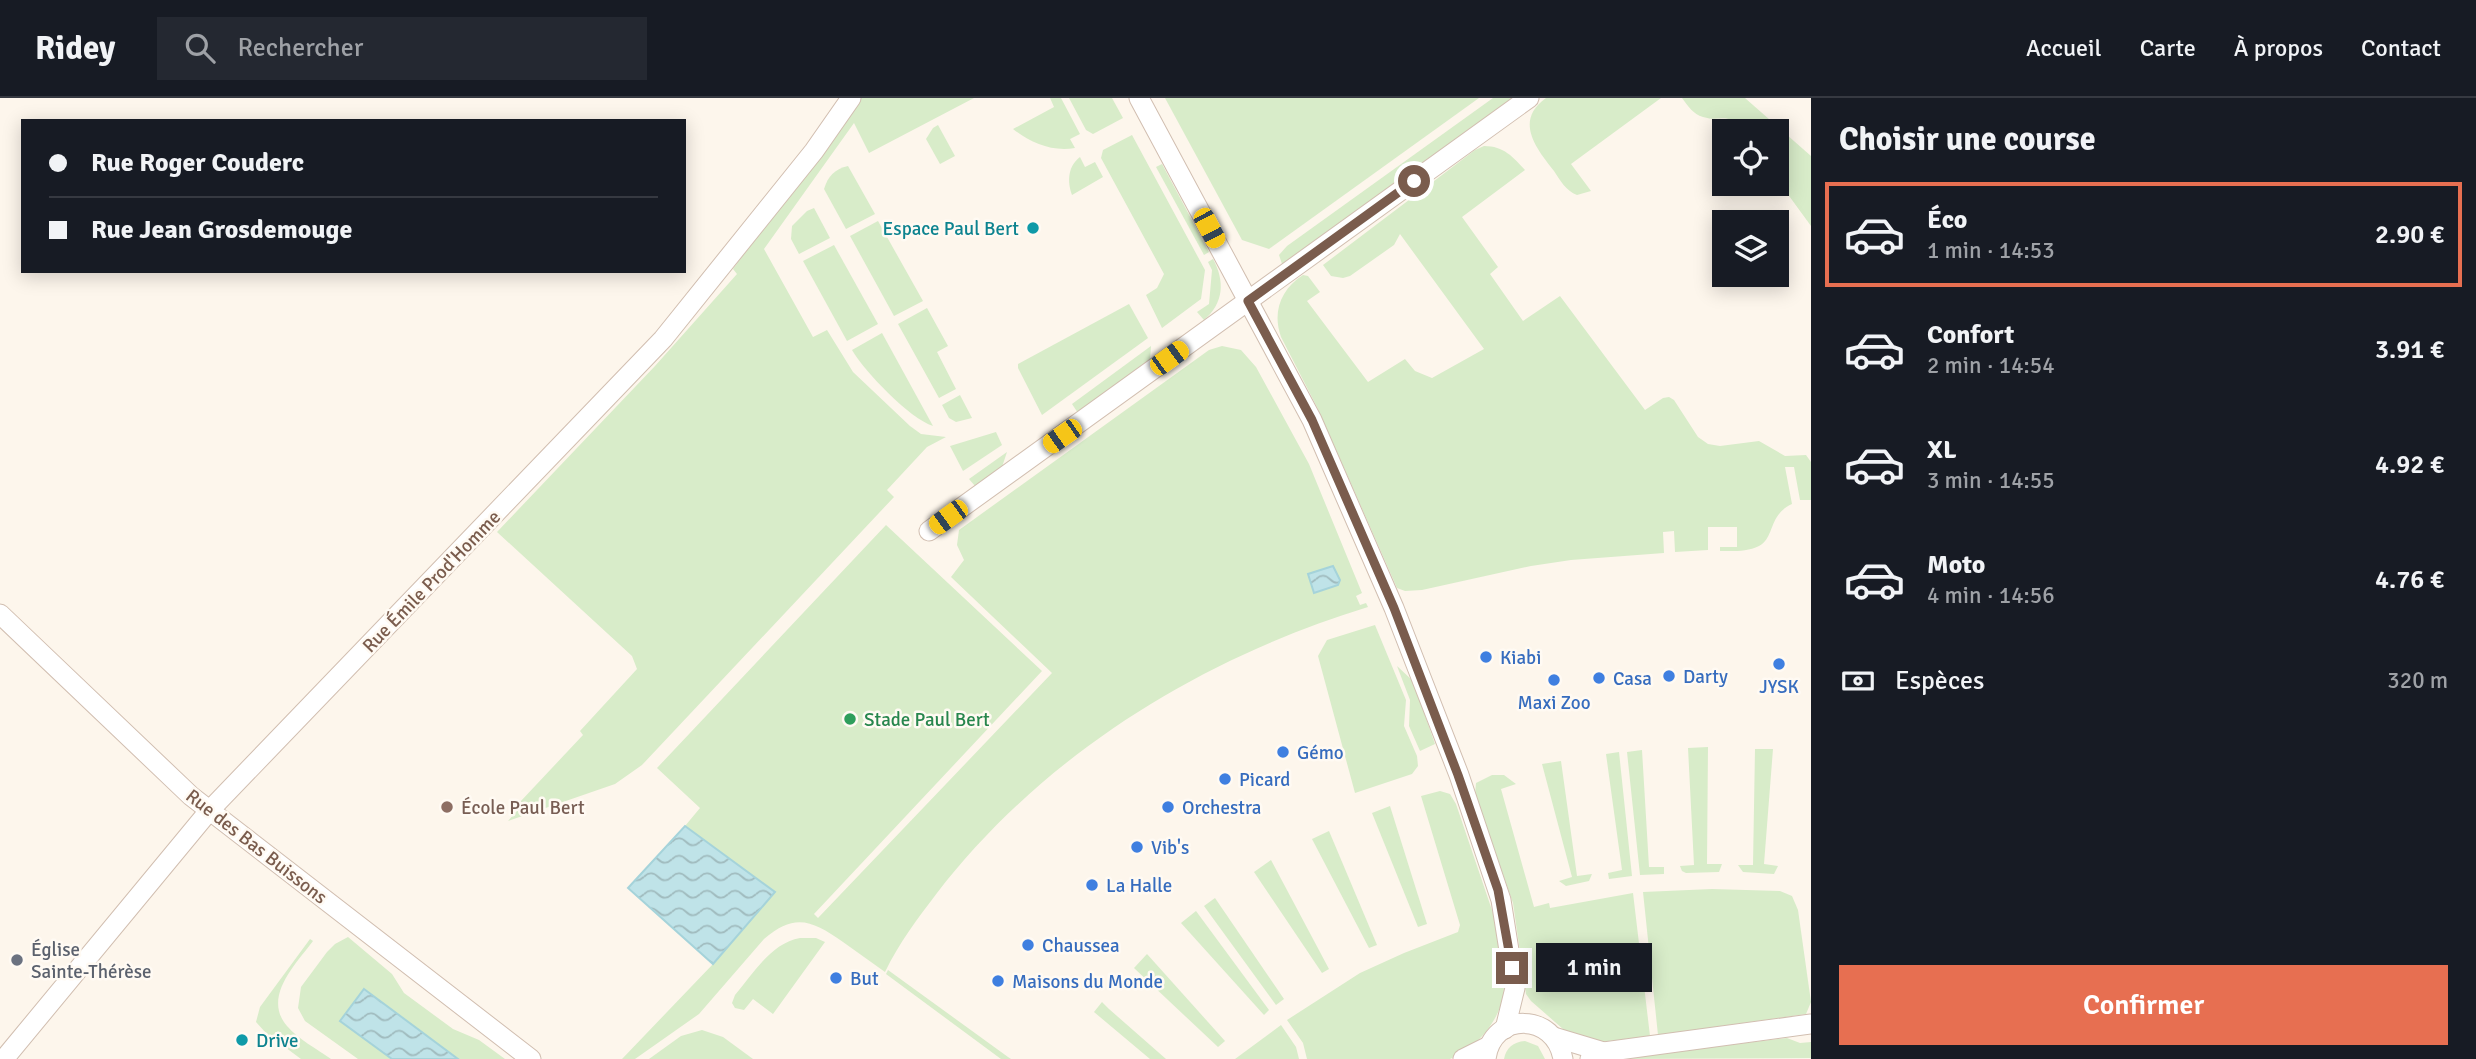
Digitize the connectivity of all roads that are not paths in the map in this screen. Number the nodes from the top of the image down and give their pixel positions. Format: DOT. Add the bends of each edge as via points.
graph roads {
  1 [pos="851,98"];
  2 [pos="1139,98"];
  3 [pos="1529,98"];
  4 [pos="1248,301"];
  5 [pos="929,531"];
  6 [pos="0,614"];
  7 [pos="209,811"];
  8 [pos="1515,988"];
  9 [pos="1811,1024"];
  10 [pos="1505,1028"];
  11 [pos="1547,1032"];
  12 [pos="1488,1052"];
  13 [pos="1597,1055"];
  14 [pos="4,1059"];
  15 [pos="531,1059"];
  16 [pos="1463,1059"];
  17 [pos="1563,1059"];
  1 -- 7 [label="street, Rue Émile Prod'Homme" via="663,339"];
  2 -- 4 [label="street"];
  3 -- 4 [label="street"];
  4 -- 5 [label="street"];
  4 -- 8 [label="street" via="1312,420 1394,608 1498,890"];
  6 -- 7 [label="street, Rue des Bas Buissons"];
  7 -- 14 [label="street, Rue Émile Prod'Homme"];
  7 -- 15 [label="street, Rue des Bas Buissons"];
  8 -- 10 [label="street"];
  8 -- 11 [label="street"];
  9 -- 13 [label="street"];
  10 -- 11 [label="street" via="1525,1023"];
  10 -- 12 [label="street"];
  11 -- 13 [label="street"];
  11 -- 17 [label="street"];
  12 -- 16 [label="street"];
}
